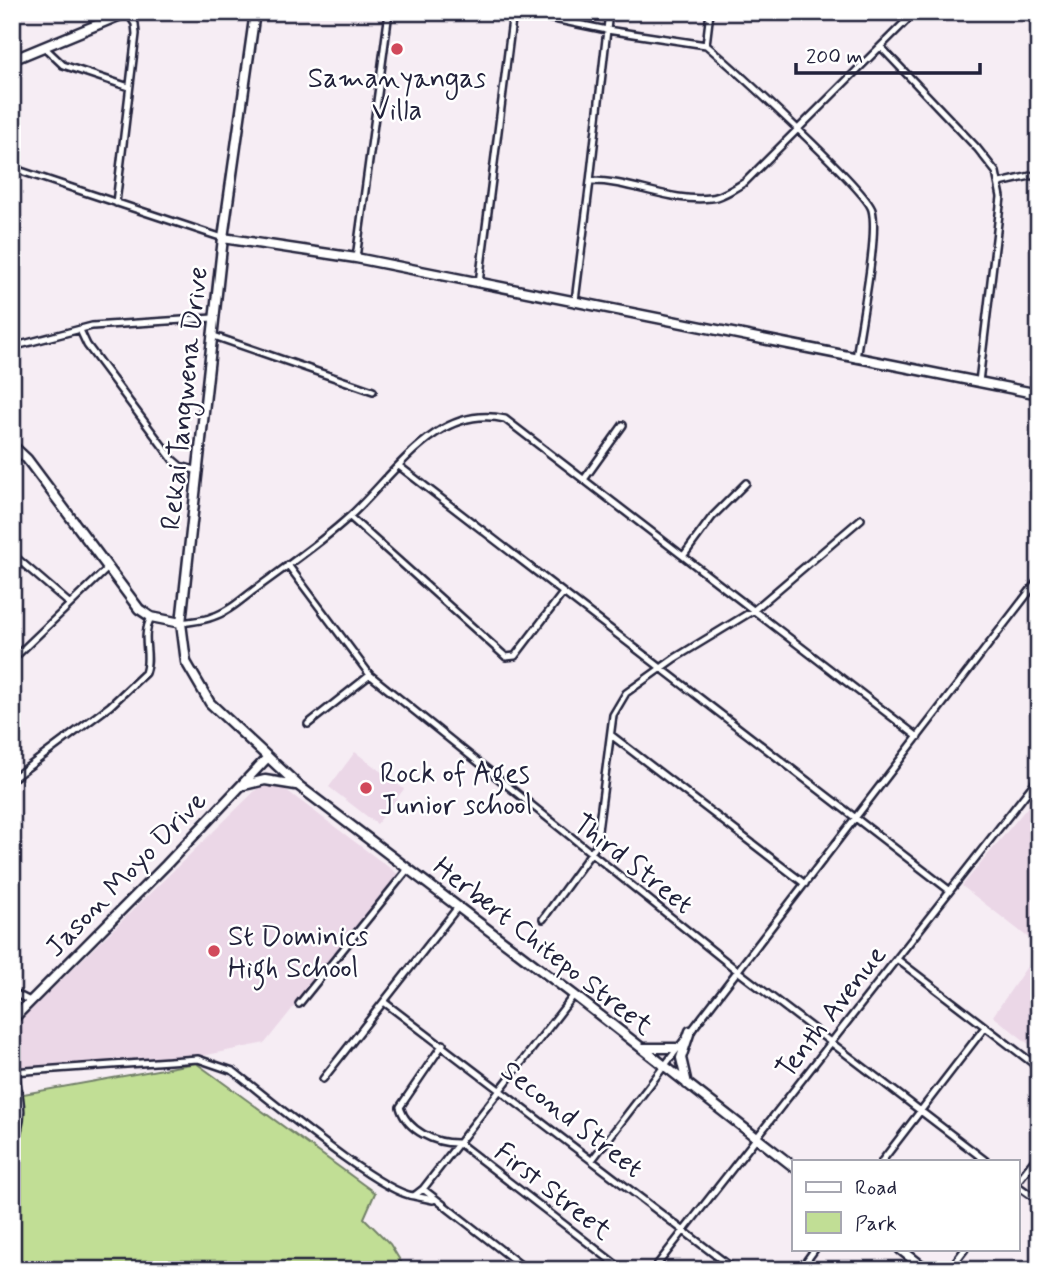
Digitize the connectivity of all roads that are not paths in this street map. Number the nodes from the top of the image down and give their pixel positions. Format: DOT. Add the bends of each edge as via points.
graph roads {
  1 [pos="128,12"];
  2 [pos="255,12"];
  3 [pos="389,12"];
  4 [pos="513,12"];
  5 [pos="520,12"];
  6 [pos="609,12"];
  7 [pos="710,12"];
  8 [pos="915,12"];
  9 [pos="1027,12"];
  10 [pos="1039,23"];
  11 [pos="607,30"];
  12 [pos="706,45"];
  13 [pos="44,47"];
  14 [pos="881,47"];
  15 [pos="12,60"];
  16 [pos="129,87"];
  17 [pos="796,129"];
  18 [pos="12,168"];
  19 [pos="1039,174"];
  20 [pos="590,181"];
  21 [pos="1000,183"];
  22 [pos="116,203"];
  23 [pos="223,238"];
  24 [pos="356,258"];
  25 [pos="479,283"];
  26 [pos="575,301"];
  27 [pos="213,318"];
  28 [pos="80,330"];
  29 [pos="211,335"];
  30 [pos="12,347"];
  31 [pos="856,359"];
  32 [pos="979,382"];
  33 [pos="373,391"];
  34 [pos="1039,394"];
  35 [pos="624,425"];
  36 [pos="12,445"];
  37 [pos="399,466"];
  38 [pos="199,471"];
  39 [pos="585,478"];
  40 [pos="746,482"];
  41 [pos="350,517"];
  42 [pos="861,519"];
  43 [pos="12,554"];
  44 [pos="684,555"];
  45 [pos="288,565"];
  46 [pos="108,568"];
  47 [pos="1039,579"];
  48 [pos="563,593"];
  49 [pos="70,604"];
  50 [pos="754,610"];
  51 [pos="151,617"];
  52 [pos="181,623"];
  53 [pos="12,660"];
  54 [pos="663,669"];
  55 [pos="370,675"];
  56 [pos="308,724"];
  57 [pos="611,735"];
  58 [pos="918,737"];
  59 [pos="268,757"];
  60 [pos="1039,777"];
  61 [pos="12,779"];
  62 [pos="299,786"];
  63 [pos="232,794"];
  64 [pos="855,818"];
  65 [pos="591,856"];
  66 [pos="408,869"];
  67 [pos="805,884"];
  68 [pos="949,890"];
  69 [pos="458,907"];
  70 [pos="543,919"];
  71 [pos="898,960"];
  72 [pos="738,972"];
  73 [pos="12,992"];
  74 [pos="574,995"];
  75 [pos="30,1001"];
  76 [pos="384,1002"];
  77 [pos="299,1004"];
  78 [pos="12,1020"];
  79 [pos="985,1027"];
  80 [pos="690,1031"];
  81 [pos="831,1043"];
  82 [pos="443,1044"];
  83 [pos="642,1048"];
  84 [pos="676,1048"];
  85 [pos="663,1065"];
  86 [pos="1039,1068"];
  87 [pos="14,1072"];
  88 [pos="323,1079"];
  89 [pos="687,1084"];
  90 [pos="499,1088"];
  91 [pos="920,1111"];
  92 [pos="756,1138"];
  93 [pos="459,1143"];
  94 [pos="12,1144"];
  95 [pos="1039,1154"];
  96 [pos="592,1160"];
  97 [pos="883,1160"];
  98 [pos="985,1160"];
  99 [pos="792,1165"];
  100 [pos="1020,1181"];
  101 [pos="1020,1186"];
  102 [pos="423,1189"];
  103 [pos="414,1196"];
  104 [pos="437,1200"];
  105 [pos="1039,1201"];
  106 [pos="683,1230"];
  107 [pos="814,1250"];
  108 [pos="901,1250"];
  109 [pos="964,1250"];
  110 [pos="527,1270"];
  111 [pos="623,1270"];
  112 [pos="653,1270"];
  113 [pos="735,1270"];
  114 [pos="800,1270"];
  115 [pos="927,1270"];
  116 [pos="948,1270"];
  1 -- 13 [label="main road"];
  1 -- 16 [label="street" via="136,34"];
  2 -- 23 [label="main road, Rekai Tangwena Drive"];
  3 -- 24 [label="street"];
  4 -- 25 [label="street"];
  5 -- 11 [label="street"];
  6 -- 11 [label="street"];
  7 -- 12 [label="street"];
  8 -- 14 [label="street"];
  9 -- 10 [label="main road"];
  11 -- 12 [label="street"];
  11 -- 20 [label="street"];
  12 -- 17 [label="street"];
  13 -- 15 [label="main road"];
  13 -- 16 [label="street" via="62,65"];
  14 -- 17 [label="street"];
  14 -- 21 [label="street" via="977,148"];
  16 -- 22 [label="street"];
  17 -- 20 [label="street" via="745,182 712,199"];
  17 -- 31 [label="street" via="871,207 874,229"];
  18 -- 22 [label="street"];
  19 -- 21 [label="street"];
  20 -- 26 [label="street"];
  21 -- 32 [label="street"];
  22 -- 23 [label="street"];
  23 -- 24 [label="main road"];
  23 -- 27 [label="main road, Rekai Tangwena Drive"];
  24 -- 25 [label="main road"];
  25 -- 26 [label="main road"];
  26 -- 31 [label="main road"];
  27 -- 28 [label="street" via="126,322"];
  27 -- 29 [label="main road, Rekai Tangwena Drive"];
  28 -- 30 [label="street"];
  28 -- 38 [label="street" via="173,460"];
  29 -- 33 [label="street"];
  29 -- 38 [label="main road, Rekai Tangwena Drive"];
  31 -- 32 [label="main road"];
  32 -- 34 [label="main road"];
  35 -- 39 [label="street"];
  36 -- 46 [label="main road"];
  37 -- 39 [label="street" via="433,434 474,415 489,415 505,419"];
  37 -- 41 [label="street"];
  37 -- 48 [label="street"];
  38 -- 52 [label="main road, Rekai Tangwena Drive"];
  39 -- 44 [label="street"];
  40 -- 44 [label="street"];
  41 -- 45 [label="street"];
  41 -- 48 [label="street" via="506,657 515,656"];
  42 -- 50 [label="street"];
  43 -- 49 [label="street"];
  44 -- 50 [label="street"];
  45 -- 52 [label="street" via="224,612"];
  45 -- 55 [label="street, Third Street"];
  46 -- 49 [label="street"];
  46 -- 51 [label="main road" via="139,609"];
  47 -- 58 [label="street"];
  48 -- 54 [label="street"];
  49 -- 53 [label="street"];
  50 -- 54 [label="street"];
  50 -- 58 [label="street"];
  51 -- 52 [label="main road"];
  51 -- 61 [label="street" via="145,629 145,673 101,713"];
  52 -- 59 [label="main road, Rekai Tangwena Drive" via="186,662 210,703"];
  54 -- 57 [label="street" via="619,699"];
  54 -- 64 [label="street"];
  55 -- 56 [label="street"];
  55 -- 65 [label="street, Third Street"];
  57 -- 65 [label="street" via="600,833"];
  57 -- 67 [label="street"];
  58 -- 64 [label="street"];
  59 -- 62 [label="main road, Herbert Chitepo Street"];
  59 -- 63 [label="main road, Jason Moyo Drive"];
  60 -- 68 [label="street, Tenth Avenue"];
  62 -- 63 [label="main road" via="280,780 257,781"];
  62 -- 66 [label="main road, Herbert Chitepo Street"];
  63 -- 75 [label="main road, Jason Moyo Drive"];
  64 -- 67 [label="street"];
  64 -- 68 [label="street"];
  65 -- 70 [label="street"];
  65 -- 72 [label="street, Third Street"];
  66 -- 69 [label="main road, Herbert Chitepo Street"];
  66 -- 77 [label="street"];
  67 -- 72 [label="street"];
  68 -- 71 [label="street, Tenth Avenue"];
  69 -- 74 [label="main road, Herbert Chitepo Street"];
  69 -- 76 [label="street"];
  71 -- 79 [label="street"];
  71 -- 81 [label="street, Tenth Avenue"];
  72 -- 80 [label="street"];
  72 -- 81 [label="street, Third Street"];
  73 -- 75 [label="street"];
  74 -- 83 [label="main road, Herbert Chitepo Street"];
  74 -- 90 [label="street"];
  75 -- 78 [label="main road, Jason Moyo Drive"];
  76 -- 82 [label="street, Second Street"];
  76 -- 88 [label="street"];
  79 -- 86 [label="street"];
  79 -- 91 [label="street"];
  80 -- 84 [label="street"];
  80 -- 89 [label="main road" via="681,1058"];
  81 -- 91 [label="street, Third Street"];
  81 -- 92 [label="street, Tenth Avenue"];
  82 -- 90 [label="street, Second Street"];
  82 -- 93 [label="street" via="400,1107 408,1123 427,1136"];
  83 -- 84 [label="main road"];
  83 -- 85 [label="main road, Herbert Chitepo Street"];
  84 -- 85 [label="street"];
  85 -- 89 [label="main road, Herbert Chitepo Street"];
  85 -- 96 [label="street"];
  87 -- 94 [label="street" via="22,1111"];
  87 -- 103 [label="street" via="198,1059 213,1062 233,1071 369,1174"];
  89 -- 92 [label="main road, Herbert Chitepo Street"];
  90 -- 93 [label="street"];
  90 -- 96 [label="street, Second Street"];
  91 -- 97 [label="street"];
  91 -- 98 [label="street, Third Street"];
  92 -- 99 [label="main road, Herbert Chitepo Street"];
  92 -- 106 [label="street, Tenth Avenue"];
  93 -- 102 [label="street"];
  93 -- 111 [label="street, First Street"];
  95 -- 100 [label="street"];
  96 -- 106 [label="street, Second Street"];
  101 -- 105 [label="street"];
  102 -- 103 [label="street"];
  102 -- 104 [label="street"];
  103 -- 104 [label="street"];
  104 -- 110 [label="street"];
  106 -- 112 [label="street, Tenth Avenue"];
  106 -- 113 [label="street, Second Street"];
  107 -- 114 [label="street"];
  108 -- 115 [label="main road"];
  109 -- 116 [label="street"];
}
